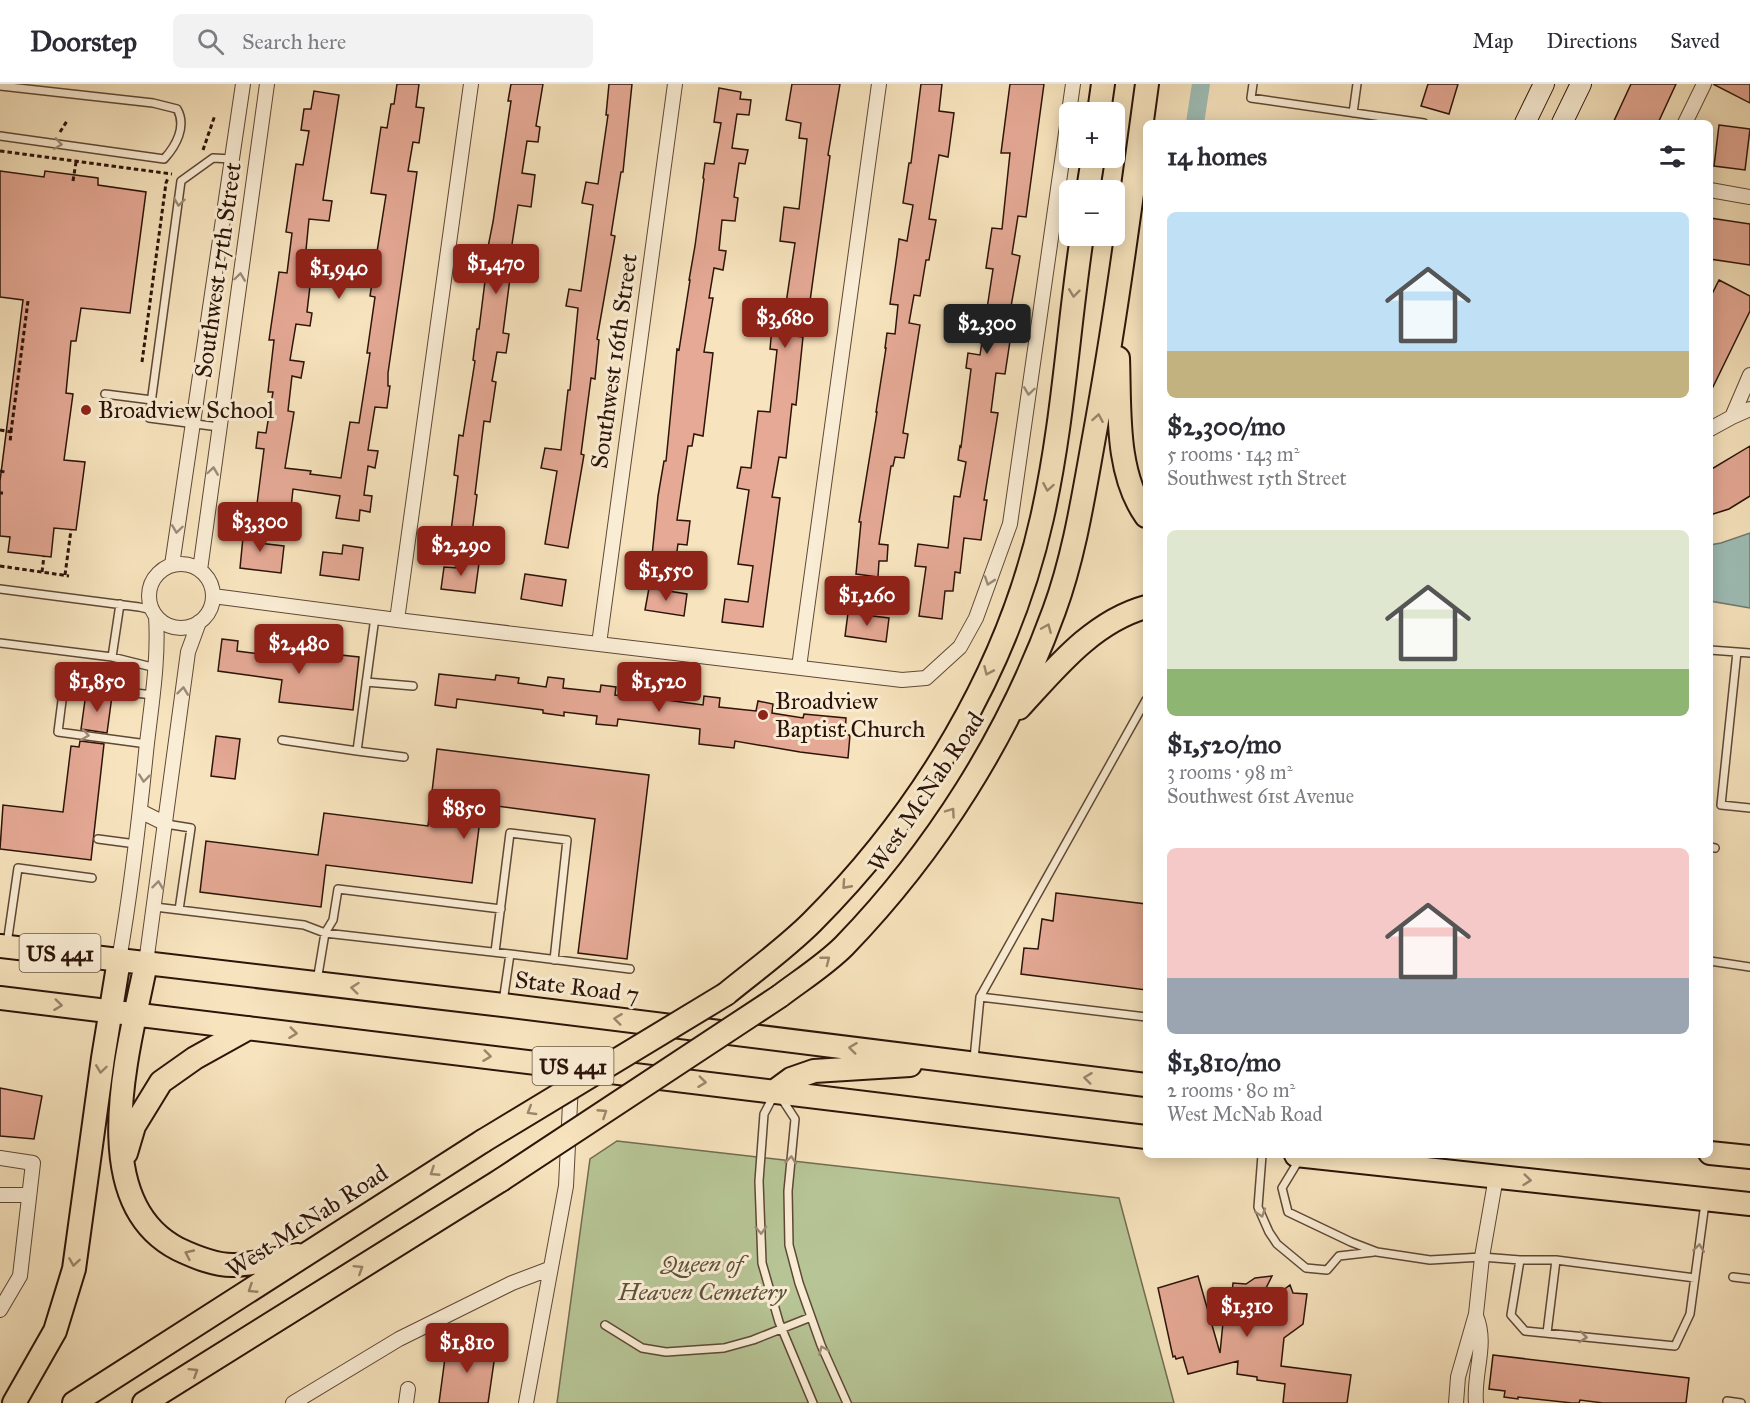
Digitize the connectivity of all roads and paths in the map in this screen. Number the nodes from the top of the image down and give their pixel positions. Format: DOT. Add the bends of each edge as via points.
graph roads {
  1 [pos="243,84"];
  2 [pos="267,84"];
  3 [pos="471,84"];
  4 [pos="675,84"];
  5 [pos="879,84"];
  6 [pos="1073,84"];
  7 [pos="1103,84"];
  8 [pos="1147,84"];
  9 [pos="1253,84"];
  10 [pos="1357,84"];
  11 [pos="1544,84"];
  12 [pos="1581,84"];
  13 [pos="1704,84"];
  14 [pos="0,86"];
  15 [pos="1100,102"];
  16 [pos="1353,113"];
  17 [pos="239,115"];
  18 [pos="263,118"];
  19 [pos="1403,120"];
  20 [pos="1526,120"];
  21 [pos="1563,120"];
  22 [pos="1686,120"];
  23 [pos="0,136"];
  24 [pos="232,159"];
  25 [pos="76,162"];
  26 [pos="174,174"];
  27 [pos="73,181"];
  28 [pos="1713,190"];
  29 [pos="1750,196"];
  30 [pos="1081,246"];
  31 [pos="28,301"];
  32 [pos="1117,309"];
  33 [pos="18,340"];
  34 [pos="23,341"];
  35 [pos="142,362"];
  36 [pos="1750,375"];
  37 [pos="105,394"];
  38 [pos="152,400"];
  39 [pos="1750,409"];
  40 [pos="1731,417"];
  41 [pos="193,423"];
  42 [pos="219,427"];
  43 [pos="1713,427"];
  44 [pos="0,430"];
  45 [pos="11,432"];
  46 [pos="10,442"];
  47 [pos="0,471"];
  48 [pos="5,472"];
  49 [pos="1143,511"];
  50 [pos="71,530"];
  51 [pos="44,556"];
  52 [pos="171,565"];
  53 [pos="0,567"];
  54 [pos="200,570"];
  55 [pos="42,572"];
  56 [pos="0,589"];
  57 [pos="213,596"];
  58 [pos="120,604"];
  59 [pos="1143,608"];
  60 [pos="154,613"];
  61 [pos="375,617"];
  62 [pos="397,620"];
  63 [pos="199,622"];
  64 [pos="0,643"];
  65 [pos="599,644"];
  66 [pos="1713,650"];
  67 [pos="1737,652"];
  68 [pos="1750,653"];
  69 [pos="112,657"];
  70 [pos="799,667"];
  71 [pos="156,668"];
  72 [pos="366,682"];
  73 [pos="412,686"];
  74 [pos="153,695"];
  75 [pos="1143,705"];
  76 [pos="1008,720"];
  77 [pos="282,740"];
  78 [pos="147,744"];
  79 [pos="357,751"];
  80 [pos="404,757"];
  81 [pos="1750,808"];
  82 [pos="140,812"];
  83 [pos="166,824"];
  84 [pos="98,839"];
  85 [pos="136,844"];
  86 [pos="92,878"];
  87 [pos="155,907"];
  88 [pos="501,909"];
  89 [pos="179,910"];
  90 [pos="325,933"];
  91 [pos="4,946"];
  92 [pos="495,952"];
  93 [pos="510,954"];
  94 [pos="119,960"];
  95 [pos="554,960"];
  96 [pos="1713,961"];
  97 [pos="146,963"];
  98 [pos="1750,967"];
  99 [pos="630,969"];
  100 [pos="316,984"];
  101 [pos="980,997"];
  102 [pos="0,998"];
  103 [pos="503,1005"];
  104 [pos="111,1011"];
  105 [pos="136,1014"];
  106 [pos="1143,1017"];
  107 [pos="249,1028"];
  108 [pos="971,1062"];
  109 [pos="572,1066"];
  110 [pos="1143,1085"];
  111 [pos="776,1090"];
  112 [pos="1143,1137"];
  113 [pos="1713,1153"];
  114 [pos="1750,1157"];
  115 [pos="0,1158"];
  116 [pos="1262,1158"];
  117 [pos="1299,1158"];
  118 [pos="1328,1158"];
  119 [pos="123,1166"];
  120 [pos="1496,1177"];
  121 [pos="0,1195"];
  122 [pos="29,1195"];
  123 [pos="1705,1200"];
  124 [pos="1750,1204"];
  125 [pos="1377,1252"];
  126 [pos="308,1253"];
  127 [pos="1482,1257"];
  128 [pos="1520,1260"];
  129 [pos="1556,1260"];
  130 [pos="549,1269"];
  131 [pos="1734,1277"];
  132 [pos="1695,1278"];
  133 [pos="1750,1279"];
  134 [pos="0,1310"];
  135 [pos="1476,1314"];
  136 [pos="811,1317"];
  137 [pos="605,1325"];
  138 [pos="782,1329"];
  139 [pos="1547,1333"];
  140 [pos="1727,1401"];
  141 [pos="14,1403"];
  142 [pos="74,1403"];
  143 [pos="144,1403"];
  144 [pos="293,1403"];
  145 [pos="526,1403"];
  146 [pos="813,1403"];
  147 [pos="847,1403"];
  148 [pos="1456,1403"];
  149 [pos="1476,1403"];
  150 [pos="1741,1403"];
  1 -- 17 [label="street, Southwest 17th Street"];
  2 -- 18 [label="street, Southwest 17th Street"];
  3 -- 62 [label="street"];
  4 -- 65 [label="street, Southwest 16th Street"];
  5 -- 70 [label="street"];
  6 -- 70 [label="street, one-way" via="1010,524 976,618 960,647 926,678 903,680"];
  7 -- 15 [label="main road"];
  8 -- 32 [label="main road, West McNab Road"];
  9 -- 16 [label="lane" via="1251,99"];
  10 -- 16 [label="lane"];
  11 -- 20 [label="street"];
  12 -- 21 [label="street"];
  13 -- 22 [label="street"];
  23 -- 14 [label="lane, one-way" via="164,159 173,149 182,117 177,109 153,104"];
  16 -- 19 [label="lane"];
  17 -- 18 [label="street"];
  17 -- 24 [label="street, Southwest 17th Street"];
  42 -- 18 [label="street, Southwest 17th Street, one-way"];
  24 -- 38 [label="lane, one-way" via="213,158 182,181"];
  24 -- 41 [label="street, Southwest 17th Street"];
  25 -- 27 [label="path"];
  26 -- 35 [label="path" via="166,183"];
  28 -- 29 [label="street"];
  30 -- 126 [label="main road, West McNab Road, one-way, bridge" via="1060,418 1042,518 1021,597 975,701 929,778 879,848 812,923 726,994 483,1140"];
  31 -- 34 [label="path"];
  32 -- 49 [label="main road" via="1120,428 1127,472"];
  76 -- 32 [label="main road, West McNab Road, one-way" via="1054,610 1078,527"];
  33 -- 34 [label="path"];
  34 -- 45 [label="path"];
  36 -- 40 [label="street"];
  37 -- 38 [label="lane"];
  38 -- 41 [label="lane" via="149,418"];
  39 -- 40 [label="street"];
  40 -- 43 [label="street"];
  41 -- 42 [label="lane"];
  41 -- 52 [label="street, Southwest 17th Street, one-way"];
  54 -- 42 [label="street, Southwest 17th Street, one-way"];
  44 -- 45 [label="path"];
  45 -- 46 [label="path"];
  47 -- 48 [label="path"];
  50 -- 55 [label="path" via="67,576"];
  51 -- 55 [label="path"];
  52 -- 54 [label="street"];
  52 -- 60 [label="street" via="161,570 150,589"];
  53 -- 55 [label="path"];
  54 -- 57 [label="street" via="207,577"];
  56 -- 58 [label="lane"];
  57 -- 61 [label="street"];
  57 -- 63 [label="street" via="209,611"];
  58 -- 60 [label="lane"];
  58 -- 69 [label="lane"];
  59 -- 76 [label="main road" via="1113,621 1083,642"];
  60 -- 63 [label="street" via="163,622 181,628"];
  60 -- 71 [label="street"];
  61 -- 62 [label="street"];
  61 -- 72 [label="lane"];
  62 -- 65 [label="street"];
  83 -- 63 [label="street, one-way" via="188,652"];
  64 -- 69 [label="lane"];
  65 -- 70 [label="street"];
  66 -- 67 [label="lane"];
  67 -- 68 [label="lane"];
  67 -- 81 [label="lane" via="1721,805"];
  69 -- 71 [label="lane"];
  71 -- 74 [label="street"];
  72 -- 73 [label="lane"];
  72 -- 79 [label="lane"];
  74 -- 78 [label="street"];
  74 -- 78 [label="lane, one-way" via="64,685 58,732"];
  75 -- 101 [label="lane"];
  143 -- 76 [label="main road, West McNab Road, one-way, bridge" via="501,1180 780,996 842,948 908,873"];
  77 -- 79 [label="lane"];
  78 -- 82 [label="street, one-way"];
  79 -- 80 [label="lane"];
  82 -- 83 [label="street"];
  82 -- 85 [label="street"];
  87 -- 83 [label="street, one-way"];
  83 -- 89 [label="lane" via="190,828"];
  84 -- 85 [label="lane"];
  85 -- 94 [label="street"];
  86 -- 91 [label="lane" via="18,868"];
  87 -- 89 [label="lane"];
  87 -- 97 [label="street"];
  88 -- 90 [label="lane" via="338,890 333,920"];
  88 -- 92 [label="lane"];
  88 -- 95 [label="lane" via="510,833 567,840"];
  89 -- 90 [label="lane" via="304,925"];
  90 -- 92 [label="lane"];
  90 -- 100 [label="lane"];
  91 -- 94 [label="main road, State Road 7 / US 441"];
  92 -- 93 [label="lane"];
  93 -- 95 [label="lane"];
  93 -- 103 [label="lane"];
  94 -- 97 [label="main road, State Road 7 / US 441"];
  94 -- 104 [label="main road"];
  95 -- 99 [label="lane"];
  96 -- 98 [label="lane"];
  97 -- 100 [label="main road, State Road 7 / US 441"];
  97 -- 105 [label="main road"];
  103 -- 100 [label="main road, State Road 7 / US 441, one-way"];
  101 -- 106 [label="lane"];
  101 -- 108 [label="lane"];
  102 -- 104 [label="main road, US 441, one-way"];
  108 -- 103 [label="main road, State Road 7 / US 441, one-way"];
  104 -- 105 [label="main road, US 441"];
  104 -- 141 [label="main road, one-way" via="74,1269 55,1331"];
  105 -- 107 [label="main road, US 441"];
  105 -- 119 [label="main road" via="119,1127"];
  107 -- 109 [label="main road, US 441, one-way"];
  107 -- 119 [label="main road" via="161,1082 134,1126"];
  110 -- 108 [label="main road, State Road 7 / US 441, one-way"];
  108 -- 111 [label="main road" via="814,1071 791,1079"];
  109 -- 111 [label="main road, US 441, one-way"];
  109 -- 130 [label="street" via="566,1186"];
  111 -- 112 [label="main road, US 441"];
  136 -- 111 [label="lane, one-way" via="789,1245 788,1191 795,1119"];
  111 -- 138 [label="lane, one-way" via="764,1114 759,1181 762,1263"];
  113 -- 114 [label="main road"];
  115 -- 122 [label="street" via="33,1163"];
  116 -- 125 [label="lane, one-way" via="1257,1208 1277,1244 1305,1268 1327,1270 1339,1256"];
  117 -- 125 [label="lane" via="1282,1188 1288,1212"];
  118 -- 120 [label="main road"];
  126 -- 119 [label="main road, one-way" via="233,1265 195,1257 171,1245 145,1222 130,1195"];
  120 -- 123 [label="main road, one-way"];
  120 -- 127 [label="street"];
  121 -- 122 [label="street"];
  122 -- 134 [label="street" via="20,1276"];
  123 -- 124 [label="main road"];
  132 -- 123 [label="lane, one-way"];
  125 -- 127 [label="lane" via="1430,1260"];
  126 -- 142 [label="main road, West McNab Road, one-way"];
  127 -- 128 [label="lane"];
  127 -- 135 [label="street"];
  128 -- 129 [label="lane"];
  128 -- 139 [label="lane" via="1511,1315 1525,1331"];
  129 -- 132 [label="lane"];
  129 -- 139 [label="lane"];
  130 -- 144 [label="street" via="399,1339"];
  130 -- 145 [label="street"];
  131 -- 133 [label="lane"];
  139 -- 132 [label="lane, one-way" via="1675,1346 1690,1314"];
  135 -- 148 [label="street" via="1458,1377"];
  135 -- 149 [label="street" via="1480,1354"];
  136 -- 138 [label="lane"];
  147 -- 136 [label="lane, one-way"];
  137 -- 138 [label="lane" via="642,1348 666,1352 724,1348"];
  138 -- 146 [label="lane"];
  140 -- 150 [label="lane"];
}
